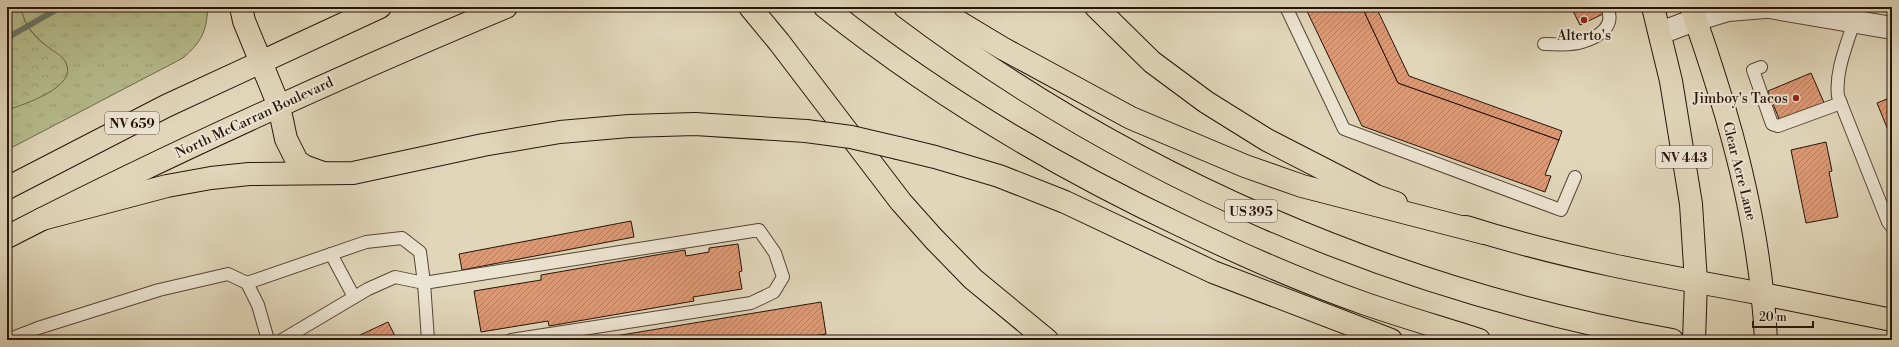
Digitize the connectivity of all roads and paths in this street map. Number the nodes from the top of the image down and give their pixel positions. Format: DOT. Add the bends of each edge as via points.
graph roads {
  1 [pos="241,7"];
  2 [pos="380,7"];
  3 [pos="506,7"];
  4 [pos="750,7"];
  5 [pos="825,7"];
  6 [pos="905,7"];
  7 [pos="934,7"];
  8 [pos="1096,7"];
  9 [pos="1286,7"];
  10 [pos="1607,7"];
  11 [pos="1653,7"];
  12 [pos="1765,7"];
  13 [pos="1769,7"];
  14 [pos="1809,10"];
  15 [pos="1693,13"];
  16 [pos="1854,21"];
  17 [pos="1892,28"];
  18 [pos="1660,33"];
  19 [pos="1544,44"];
  20 [pos="259,62"];
  21 [pos="1761,67"];
  22 [pos="1840,103"];
  23 [pos="279,106"];
  24 [pos="330,175"];
  25 [pos="1575,177"];
  26 [pos="7,188"];
  27 [pos="42,219"];
  28 [pos="1892,227"];
  29 [pos="1484,233"];
  30 [pos="7,237"];
  31 [pos="331,254"];
  32 [pos="1696,282"];
  33 [pos="247,283"];
  34 [pos="424,283"];
  35 [pos="1763,294"];
  36 [pos="354,297"];
  37 [pos="1892,320"];
  38 [pos="7,340"];
  39 [pos="268,340"];
  40 [pos="282,340"];
  41 [pos="428,340"];
  42 [pos="510,340"];
  43 [pos="1047,340"];
  44 [pos="1391,340"];
  45 [pos="1480,340"];
  46 [pos="1672,340"];
  47 [pos="1694,340"];
  48 [pos="1766,340"];
  1 -- 20 [label="main road"];
  2 -- 20 [label="main road, NV 659"];
  3 -- 23 [label="main road, North McCarran Boulevard"];
  4 -- 43 [label="main road" via="902,202 934,239 973,279"];
  5 -- 45 [label="main road" via="936,89 994,126 1089,180 1259,262 1366,304"];
  6 -- 46 [label="main road, US 395" via="988,66 1072,119 1136,155 1245,209 1385,266 1495,300 1594,326"];
  7 -- 29 [label="main road" via="1002,48 1131,118 1245,166 1302,186"];
  8 -- 29 [label="main road" via="1152,62 1206,102 1267,140 1376,196"];
  9 -- 25 [label="lane" via="1344,129 1561,210"];
  10 -- 19 [label="lane" via="1611,14 1609,24 1601,34 1581,43"];
  11 -- 18 [label="main road, NV 443"];
  12 -- 15 [label="street"];
  13 -- 14 [label="street"];
  14 -- 16 [label="street"];
  15 -- 18 [label="street"];
  15 -- 35 [label="main road, Clear Acre Lane" via="1713,69 1747,190"];
  16 -- 17 [label="street"];
  16 -- 22 [label="lane" via="1837,86"];
  18 -- 32 [label="main road, NV 443" via="1691,204"];
  20 -- 23 [label="main road"];
  20 -- 26 [label="main road, NV 659" via="166,106"];
  21 -- 22 [label="lane" via="1753,70 1772,124 1778,126"];
  22 -- 28 [label="lane"];
  23 -- 24 [label="main road" via="286,139 297,161 313,170"];
  23 -- 27 [label="main road, North McCarran Boulevard"];
  24 -- 27 [label="main road" via="249,174 210,178 167,186"];
  24 -- 44 [label="main road, bridge" via="353,173 483,144 560,132 629,126 694,124 806,131 850,137 936,157 999,176 1058,199 1213,272"];
  27 -- 30 [label="main road, North McCarran Boulevard"];
  29 -- 32 [label="main road" via="1619,268"];
  31 -- 33 [label="lane"];
  31 -- 34 [label="lane" via="366,242 402,238 420,252"];
  31 -- 36 [label="lane"];
  32 -- 35 [label="main road"];
  32 -- 47 [label="main road, NV 443"];
  33 -- 38 [label="lane" via="228,274 159,290"];
  33 -- 39 [label="lane" via="258,305"];
  34 -- 36 [label="lane" via="395,277"];
  34 -- 41 [label="lane"];
  34 -- 42 [label="lane" via="759,230 775,253 782,277 774,292 751,303"];
  35 -- 37 [label="main road"];
  35 -- 48 [label="main road, Clear Acre Lane"];
  36 -- 40 [label="lane"];
}
